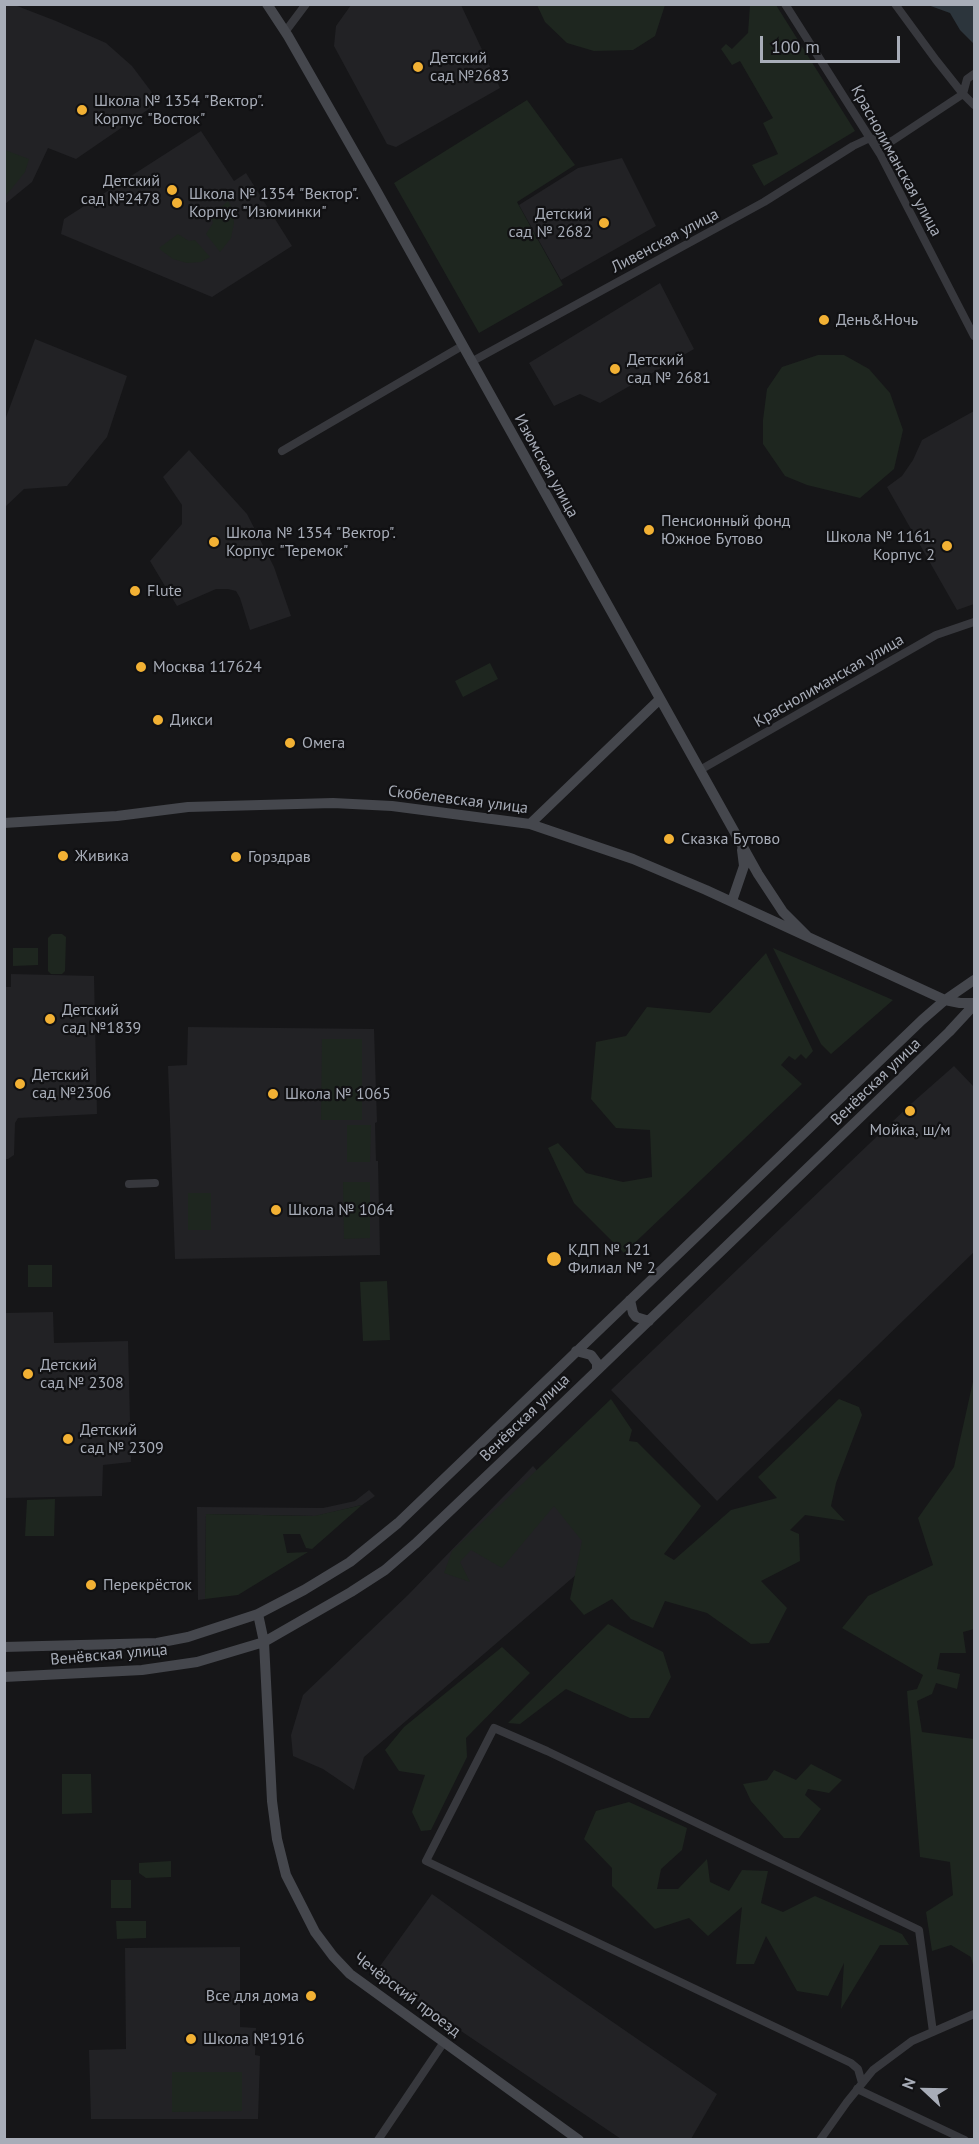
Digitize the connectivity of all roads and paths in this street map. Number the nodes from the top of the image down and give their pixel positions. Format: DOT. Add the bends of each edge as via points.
graph roads {
  1 [pos="267,4"];
  2 [pos="306,4"];
  3 [pos="785,4"];
  4 [pos="895,4"];
  5 [pos="285,32"];
  6 [pos="975,74"];
  7 [pos="963,94"];
  8 [pos="975,105"];
  9 [pos="870,138"];
  10 [pos="975,336"];
  11 [pos="462,346"];
  12 [pos="471,362"];
  13 [pos="282,451"];
  14 [pos="975,622"];
  15 [pos="660,699"];
  16 [pos="700,770"];
  17 [pos="4,823"];
  18 [pos="530,824"];
  19 [pos="742,846"];
  20 [pos="732,901"];
  21 [pos="807,936"];
  22 [pos="975,980"];
  23 [pos="915,984"];
  24 [pos="945,999"];
  25 [pos="975,1004"];
  26 [pos="922,1020"];
  27 [pos="950,1032"];
  28 [pos="155,1183"];
  29 [pos="129,1184"];
  30 [pos="630,1300"];
  31 [pos="648,1321"];
  32 [pos="576,1351"];
  33 [pos="597,1370"];
  34 [pos="258,1614"];
  35 [pos="264,1642"];
  36 [pos="4,1647"];
  37 [pos="4,1677"];
  38 [pos="975,2014"];
  39 [pos="933,2032"];
  40 [pos="444,2042"];
  41 [pos="860,2086"];
  42 [pos="378,2139"];
  43 [pos="579,2139"];
  44 [pos="820,2139"];
  45 [pos="965,2139"];
  1 -- 5 [label="street, Изюмская улица"];
  2 -- 5 [label="street"];
  3 -- 9 [label="street, Краснолиманская улица"];
  4 -- 7 [label="street"];
  5 -- 11 [label="street, Изюмская улица"];
  6 -- 7 [label="street" via="967,79"];
  7 -- 8 [label="street"];
  7 -- 9 [label="street" via="892,141"];
  9 -- 10 [label="street, Краснолиманская улица"];
  9 -- 12 [label="street, Ливенская улица" via="764,202"];
  11 -- 12 [label="street, Изюмская улица"];
  11 -- 13 [label="street"];
  12 -- 15 [label="street, Изюмская улица"];
  14 -- 16 [label="street, Краснолиманская улица" via="936,635"];
  15 -- 16 [label="street, Изюмская улица"];
  15 -- 18 [label="street"];
  16 -- 19 [label="street, Изюмская улица"];
  17 -- 18 [label="street, Скобелевская улица" via="188,807 333,803 392,806"];
  18 -- 20 [label="street, Скобелевская улица" via="633,859"];
  19 -- 20 [label="street" via="744,866"];
  19 -- 21 [label="street, Изюмская улица" via="783,912"];
  20 -- 21 [label="street, Скобелевская улица"];
  21 -- 23 [label="street, Скобелевская улица"];
  22 -- 24 [label="street, Венёвская улица"];
  23 -- 24 [label="street, Скобелевская улица"];
  23 -- 26 [label="street" via="927,1000 927,1013"];
  24 -- 25 [label="street, Скобелевская улица"];
  24 -- 26 [label="street, Венёвская улица"];
  24 -- 27 [label="street" via="956,1012"];
  25 -- 27 [label="street, Венёвская улица"];
  26 -- 30 [label="street, Венёвская улица"];
  27 -- 31 [label="street, Венёвская улица"];
  28 -- 29 [label="street"];
  30 -- 31 [label="street" via="636,1317"];
  30 -- 32 [label="street, Венёвская улица"];
  31 -- 33 [label="street, Венёвская улица"];
  32 -- 33 [label="street" via="591,1355"];
  32 -- 34 [label="street, Венёвская улица" via="390,1529 350,1562"];
  33 -- 35 [label="street, Венёвская улица" via="385,1570"];
  34 -- 35 [label="street, Чечёрский проезд"];
  34 -- 36 [label="street, Венёвская улица" via="157,1643"];
  35 -- 37 [label="street, Венёвская улица" via="197,1662"];
  35 -- 40 [label="street, Чечёрский проезд" via="272,1801 286,1875 310,1923 333,1956"];
  38 -- 39 [label="street"];
  39 -- 41 [label="street" via="912,2041 873,2070"];
  39 -- 41 [label="street" via="919,1930 494,1728 426,1861 851,2063 858,2069"];
  40 -- 42 [label="street"];
  40 -- 43 [label="street, Чечёрский проезд"];
  41 -- 44 [label="street"];
  41 -- 45 [label="street"];
}
